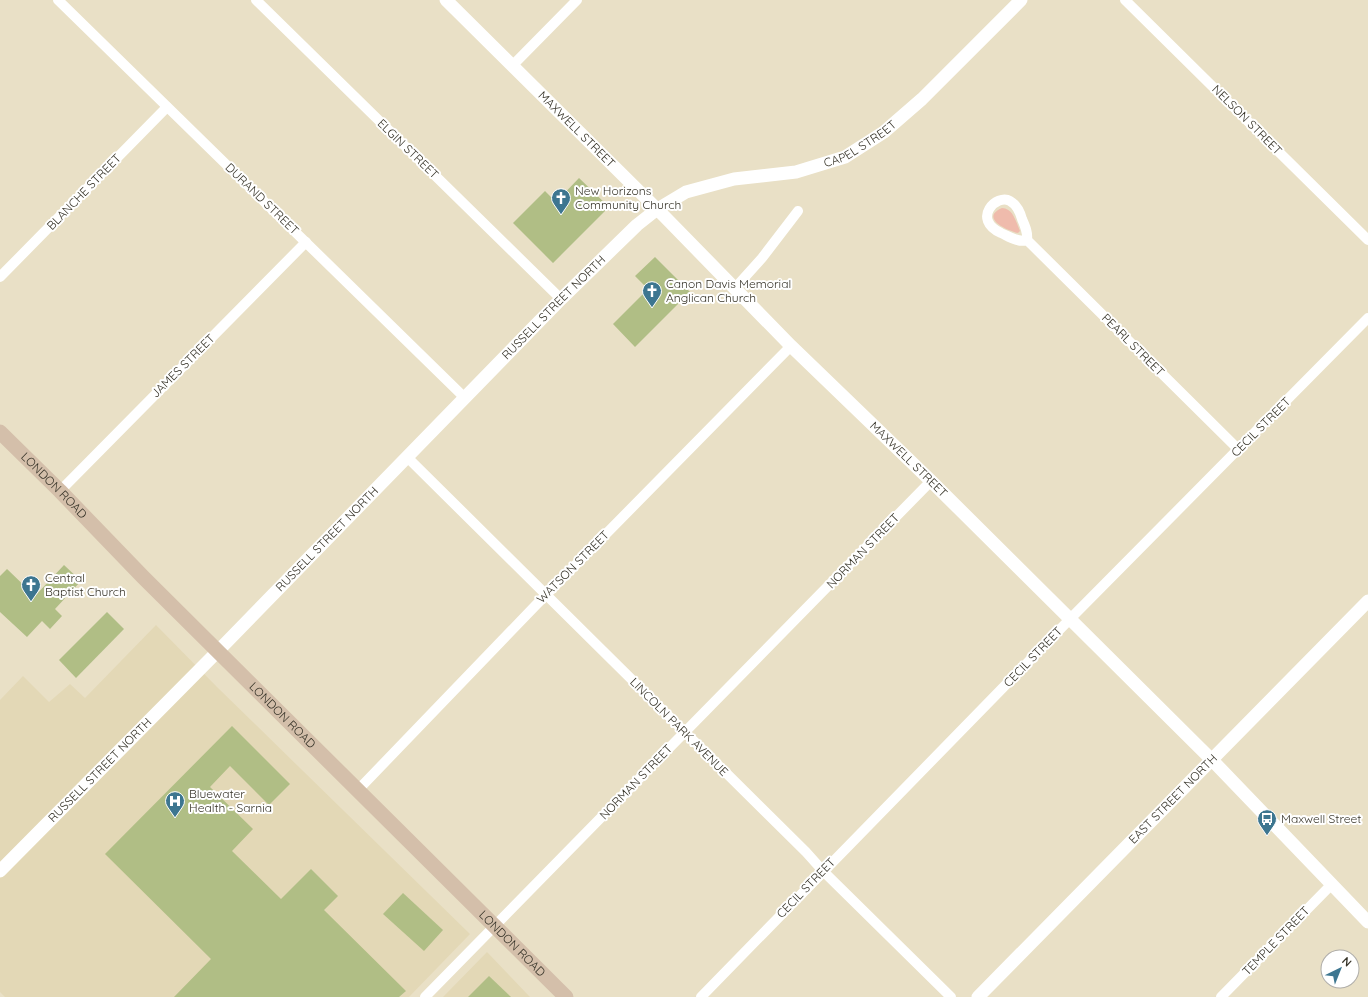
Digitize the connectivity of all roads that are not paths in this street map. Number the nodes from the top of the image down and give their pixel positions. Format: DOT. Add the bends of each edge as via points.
graph roads {
  1 [pos="58,0"];
  2 [pos="256,0"];
  3 [pos="446,0"];
  4 [pos="577,0"];
  5 [pos="1021,0"];
  6 [pos="1125,0"];
  7 [pos="512,66"];
  8 [pos="167,106"];
  9 [pos="656,210"];
  10 [pos="798,211"];
  11 [pos="1027,240"];
  12 [pos="1368,240"];
  13 [pos="306,242"];
  14 [pos="0,277"];
  15 [pos="735,288"];
  16 [pos="561,299"];
  17 [pos="1368,318"];
  18 [pos="791,346"];
  19 [pos="465,398"];
  20 [pos="0,432"];
  21 [pos="1239,450"];
  22 [pos="407,457"];
  23 [pos="931,481"];
  24 [pos="60,491"];
  25 [pos="546,595"];
  26 [pos="1368,601"];
  27 [pos="1070,619"];
  28 [pos="218,651"];
  29 [pos="685,732"];
  30 [pos="1212,760"];
  31 [pos="357,791"];
  32 [pos="0,871"];
  33 [pos="823,871"];
  34 [pos="1332,884"];
  35 [pos="1368,922"];
  36 [pos="494,927"];
  37 [pos="425,997"];
  38 [pos="566,997"];
  39 [pos="700,997"];
  40 [pos="951,997"];
  41 [pos="978,997"];
  42 [pos="1221,997"];
  1 -- 8 [label="street, DURAND STREET"];
  2 -- 16 [label="street, ELGIN STREET"];
  3 -- 7 [label="street, MAXWELL STREET"];
  4 -- 7 [label="street"];
  5 -- 9 [label="street, CAPEL STREET" via="884,132 845,157 796,172 734,179 686,192"];
  6 -- 12 [label="street, NELSON STREET"];
  7 -- 9 [label="street, MAXWELL STREET"];
  8 -- 13 [label="street, DURAND STREET"];
  8 -- 14 [label="street, BLANCHE STREET"];
  9 -- 15 [label="street, MAXWELL STREET"];
  9 -- 16 [label="street, RUSSELL STREET NORTH" via="637,225"];
  10 -- 15 [label="street"];
  11 -- 11 [label="street" via="1019,211 1014,205 1009,200 992,205 987,212 988,223 992,228 1017,240"];
  11 -- 21 [label="street, PEARL STREET"];
  13 -- 19 [label="street, DURAND STREET"];
  13 -- 24 [label="street, JAMES STREET"];
  15 -- 18 [label="street, MAXWELL STREET"];
  16 -- 19 [label="street, RUSSELL STREET NORTH"];
  17 -- 21 [label="street, CECIL STREET"];
  18 -- 23 [label="street, MAXWELL STREET"];
  18 -- 25 [label="street, WATSON STREET"];
  19 -- 22 [label="street, RUSSELL STREET NORTH"];
  20 -- 24 [label="main road, LONDON ROAD"];
  21 -- 27 [label="street, CECIL STREET"];
  22 -- 25 [label="street, LINCOLN PARK AVENUE"];
  22 -- 28 [label="street, RUSSELL STREET NORTH"];
  23 -- 27 [label="street, MAXWELL STREET"];
  23 -- 29 [label="street, NORMAN STREET"];
  24 -- 28 [label="main road, LONDON ROAD"];
  25 -- 29 [label="street, LINCOLN PARK AVENUE"];
  25 -- 31 [label="street, WATSON STREET"];
  26 -- 30 [label="street, EAST STREET NORTH"];
  27 -- 30 [label="street, MAXWELL STREET"];
  27 -- 33 [label="street, CECIL STREET"];
  28 -- 31 [label="main road, LONDON ROAD"];
  28 -- 32 [label="street, RUSSELL STREET NORTH"];
  29 -- 33 [label="street, LINCOLN PARK AVENUE"];
  29 -- 36 [label="street, NORMAN STREET"];
  30 -- 34 [label="street, MAXWELL STREET"];
  30 -- 41 [label="street, EAST STREET NORTH"];
  31 -- 36 [label="main road, LONDON ROAD"];
  33 -- 39 [label="street, CECIL STREET"];
  33 -- 40 [label="street, LINCOLN PARK AVENUE"];
  34 -- 35 [label="street, MAXWELL STREET"];
  34 -- 42 [label="street, TEMPLE STREET"];
  36 -- 37 [label="street, NORMAN STREET"];
  36 -- 38 [label="main road, LONDON ROAD"];
}
